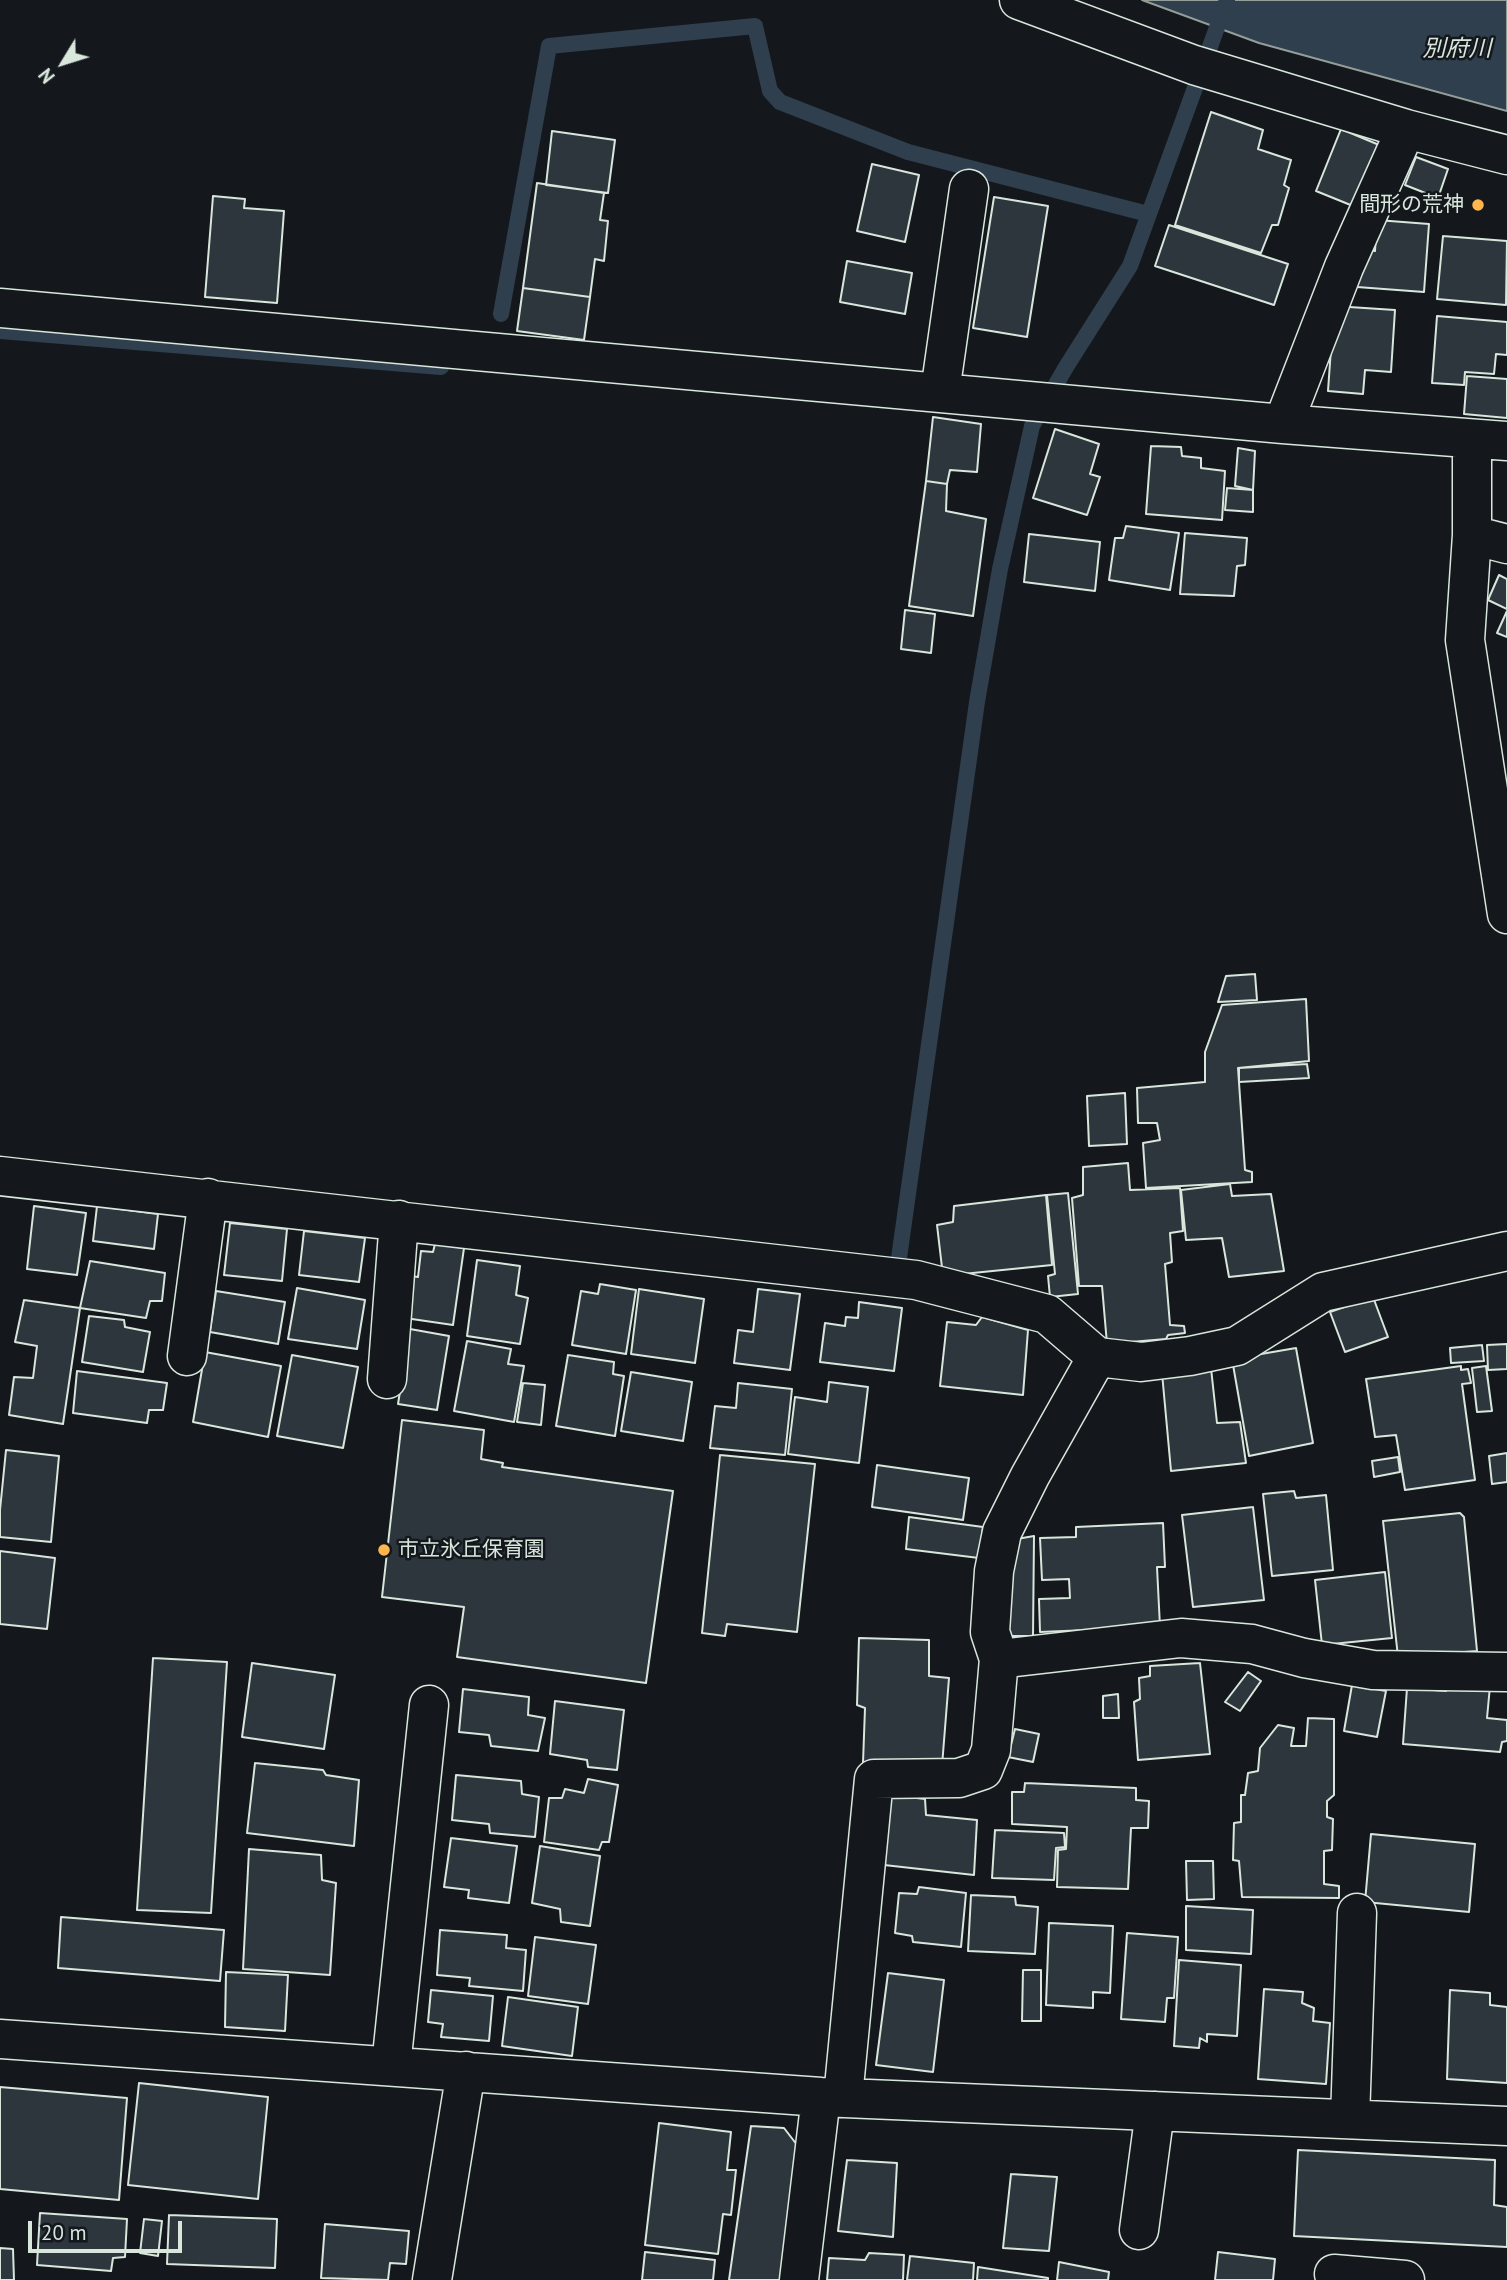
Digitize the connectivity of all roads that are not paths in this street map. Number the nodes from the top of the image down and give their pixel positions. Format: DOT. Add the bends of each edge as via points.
graph roads {
  1 [pos="1019,0"];
  2 [pos="1406,129"];
  3 [pos="1507,155"];
  4 [pos="969,189"];
  5 [pos="0,308"];
  6 [pos="940,392"];
  7 [pos="1283,424"];
  8 [pos="1490,440"];
  9 [pos="1489,540"];
  10 [pos="1507,914"];
  11 [pos="0,1176"];
  12 [pos="208,1198"];
  13 [pos="399,1220"];
  14 [pos="1507,1251"];
  15 [pos="187,1356"];
  16 [pos="1097,1357"];
  17 [pos="387,1380"];
  18 [pos="999,1659"];
  19 [pos="1507,1672"];
  20 [pos="429,1705"];
  21 [pos="1357,1913"];
  22 [pos="0,2039"];
  23 [pos="391,2066"];
  24 [pos="466,2071"];
  25 [pos="832,2097"];
  26 [pos="1155,2111"];
  27 [pos="1350,2119"];
  28 [pos="1507,2126"];
  29 [pos="1139,2230"];
  30 [pos="1334,2274"];
  31 [pos="432,2280"];
  32 [pos="799,2280"];
  33 [pos="1405,2280"];
  1 -- 2 [label="street" via="1210,70"];
  2 -- 3 [label="street"];
  2 -- 7 [label="street" via="1344,267"];
  4 -- 6 [label="street"];
  5 -- 6 [label="street"];
  6 -- 7 [label="street"];
  7 -- 8 [label="street"];
  8 -- 9 [label="street"];
  9 -- 10 [label="street" via="1465,640"];
  11 -- 12 [label="street"];
  12 -- 13 [label="street"];
  12 -- 15 [label="street"];
  13 -- 16 [label="street" via="916,1280 1046,1314"];
  13 -- 17 [label="street"];
  14 -- 16 [label="street" via="1323,1293 1237,1346 1141,1362"];
  16 -- 18 [label="street" via="1002,1532 990,1632"];
  18 -- 19 [label="street" via="1181,1638 1252,1644 1373,1670"];
  18 -- 25 [label="street" via="991,1750 983,1770 959,1778 874,1779"];
  20 -- 23 [label="street"];
  21 -- 27 [label="street"];
  22 -- 23 [label="street"];
  23 -- 24 [label="street"];
  24 -- 25 [label="street"];
  24 -- 31 [label="street"];
  25 -- 26 [label="street"];
  25 -- 32 [label="street"];
  26 -- 27 [label="street"];
  26 -- 29 [label="street"];
  27 -- 28 [label="street"];
  30 -- 33 [label="street"];
}
